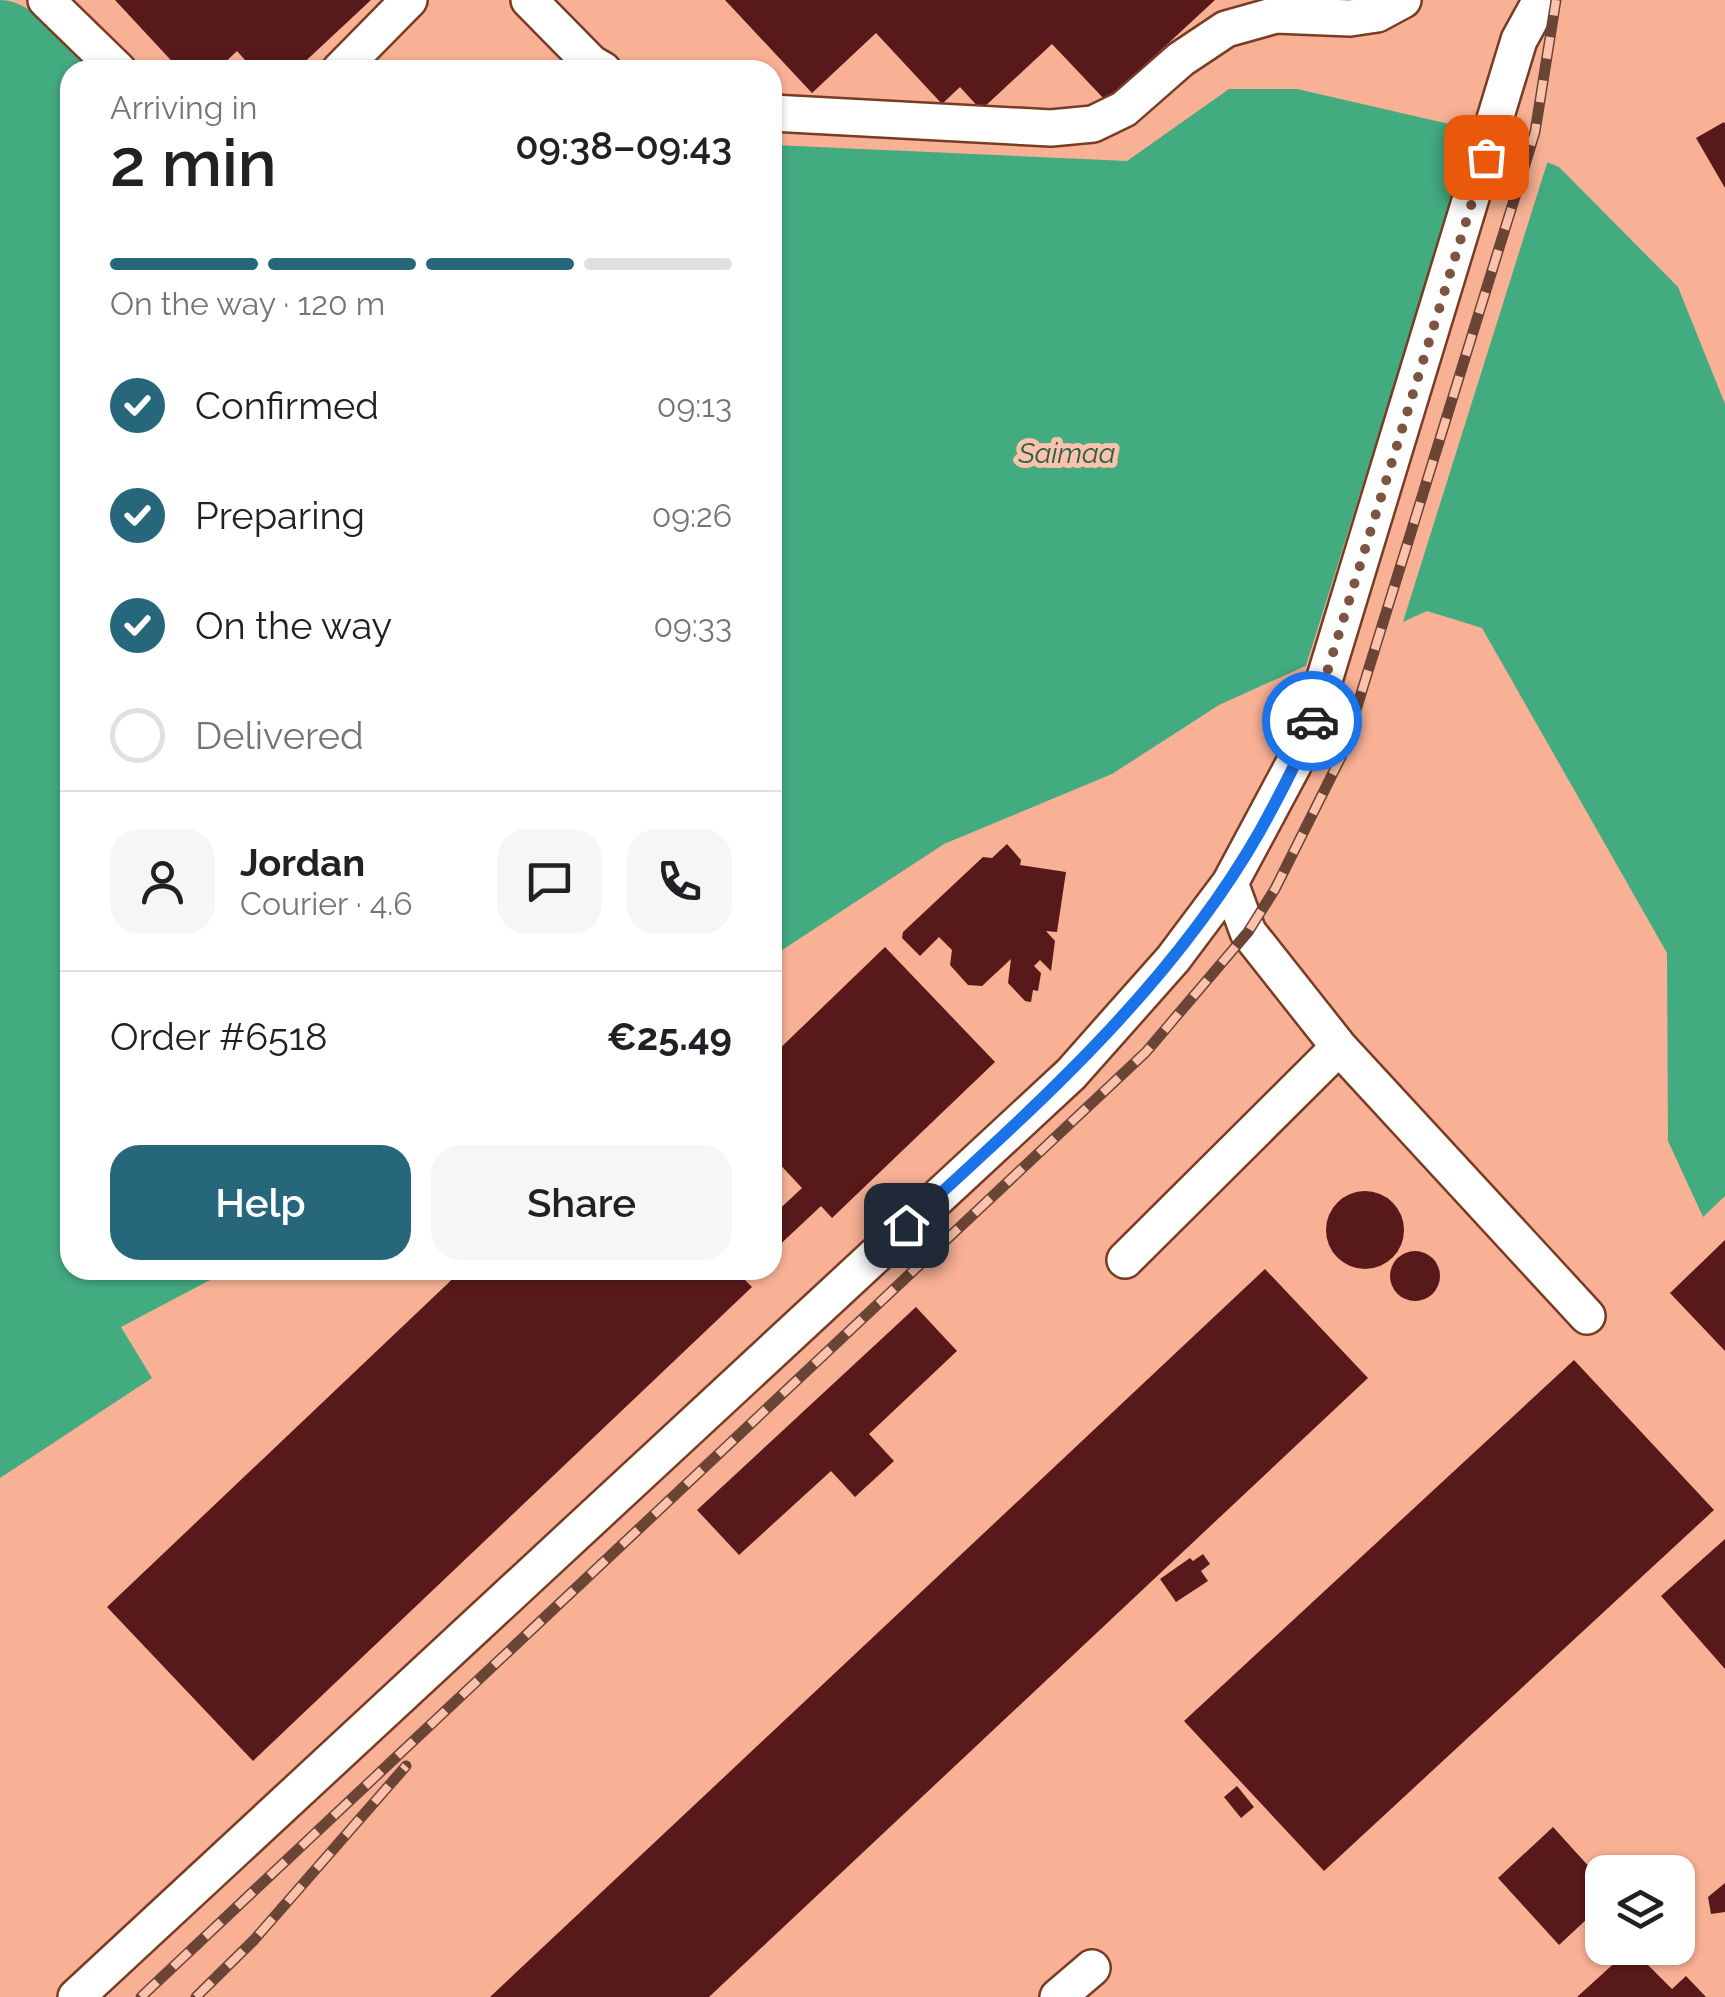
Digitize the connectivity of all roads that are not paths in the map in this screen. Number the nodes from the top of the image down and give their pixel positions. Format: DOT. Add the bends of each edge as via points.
graph roads {
  1 [pos="46,0"];
  2 [pos="408,0"];
  3 [pos="529,0"];
  4 [pos="1403,0"];
  5 [pos="1541,0"];
  6 [pos="108,60"];
  7 [pos="350,60"];
  8 [pos="587,60"];
  9 [pos="782,114"];
  10 [pos="1230,883"];
  11 [pos="1339,1046"];
  12 [pos="1125,1260"];
  13 [pos="1586,1316"];
  14 [pos="1092,1968"];
  15 [pos="76,1997"];
  16 [pos="1058,1997"];
  1 -- 6 [label="street"];
  2 -- 7 [label="street"];
  3 -- 8 [label="street"];
  4 -- 9 [label="street" via="1377,14 1276,15 1226,28 1180,58 1124,109 1094,124 1051,128"];
  5 -- 10 [label="street" via="1519,40 1305,743"];
  10 -- 11 [label="street" via="1248,932"];
  10 -- 15 [label="street" via="1071,1074"];
  11 -- 12 [label="street"];
  11 -- 13 [label="street"];
  14 -- 16 [label="street"];
}
